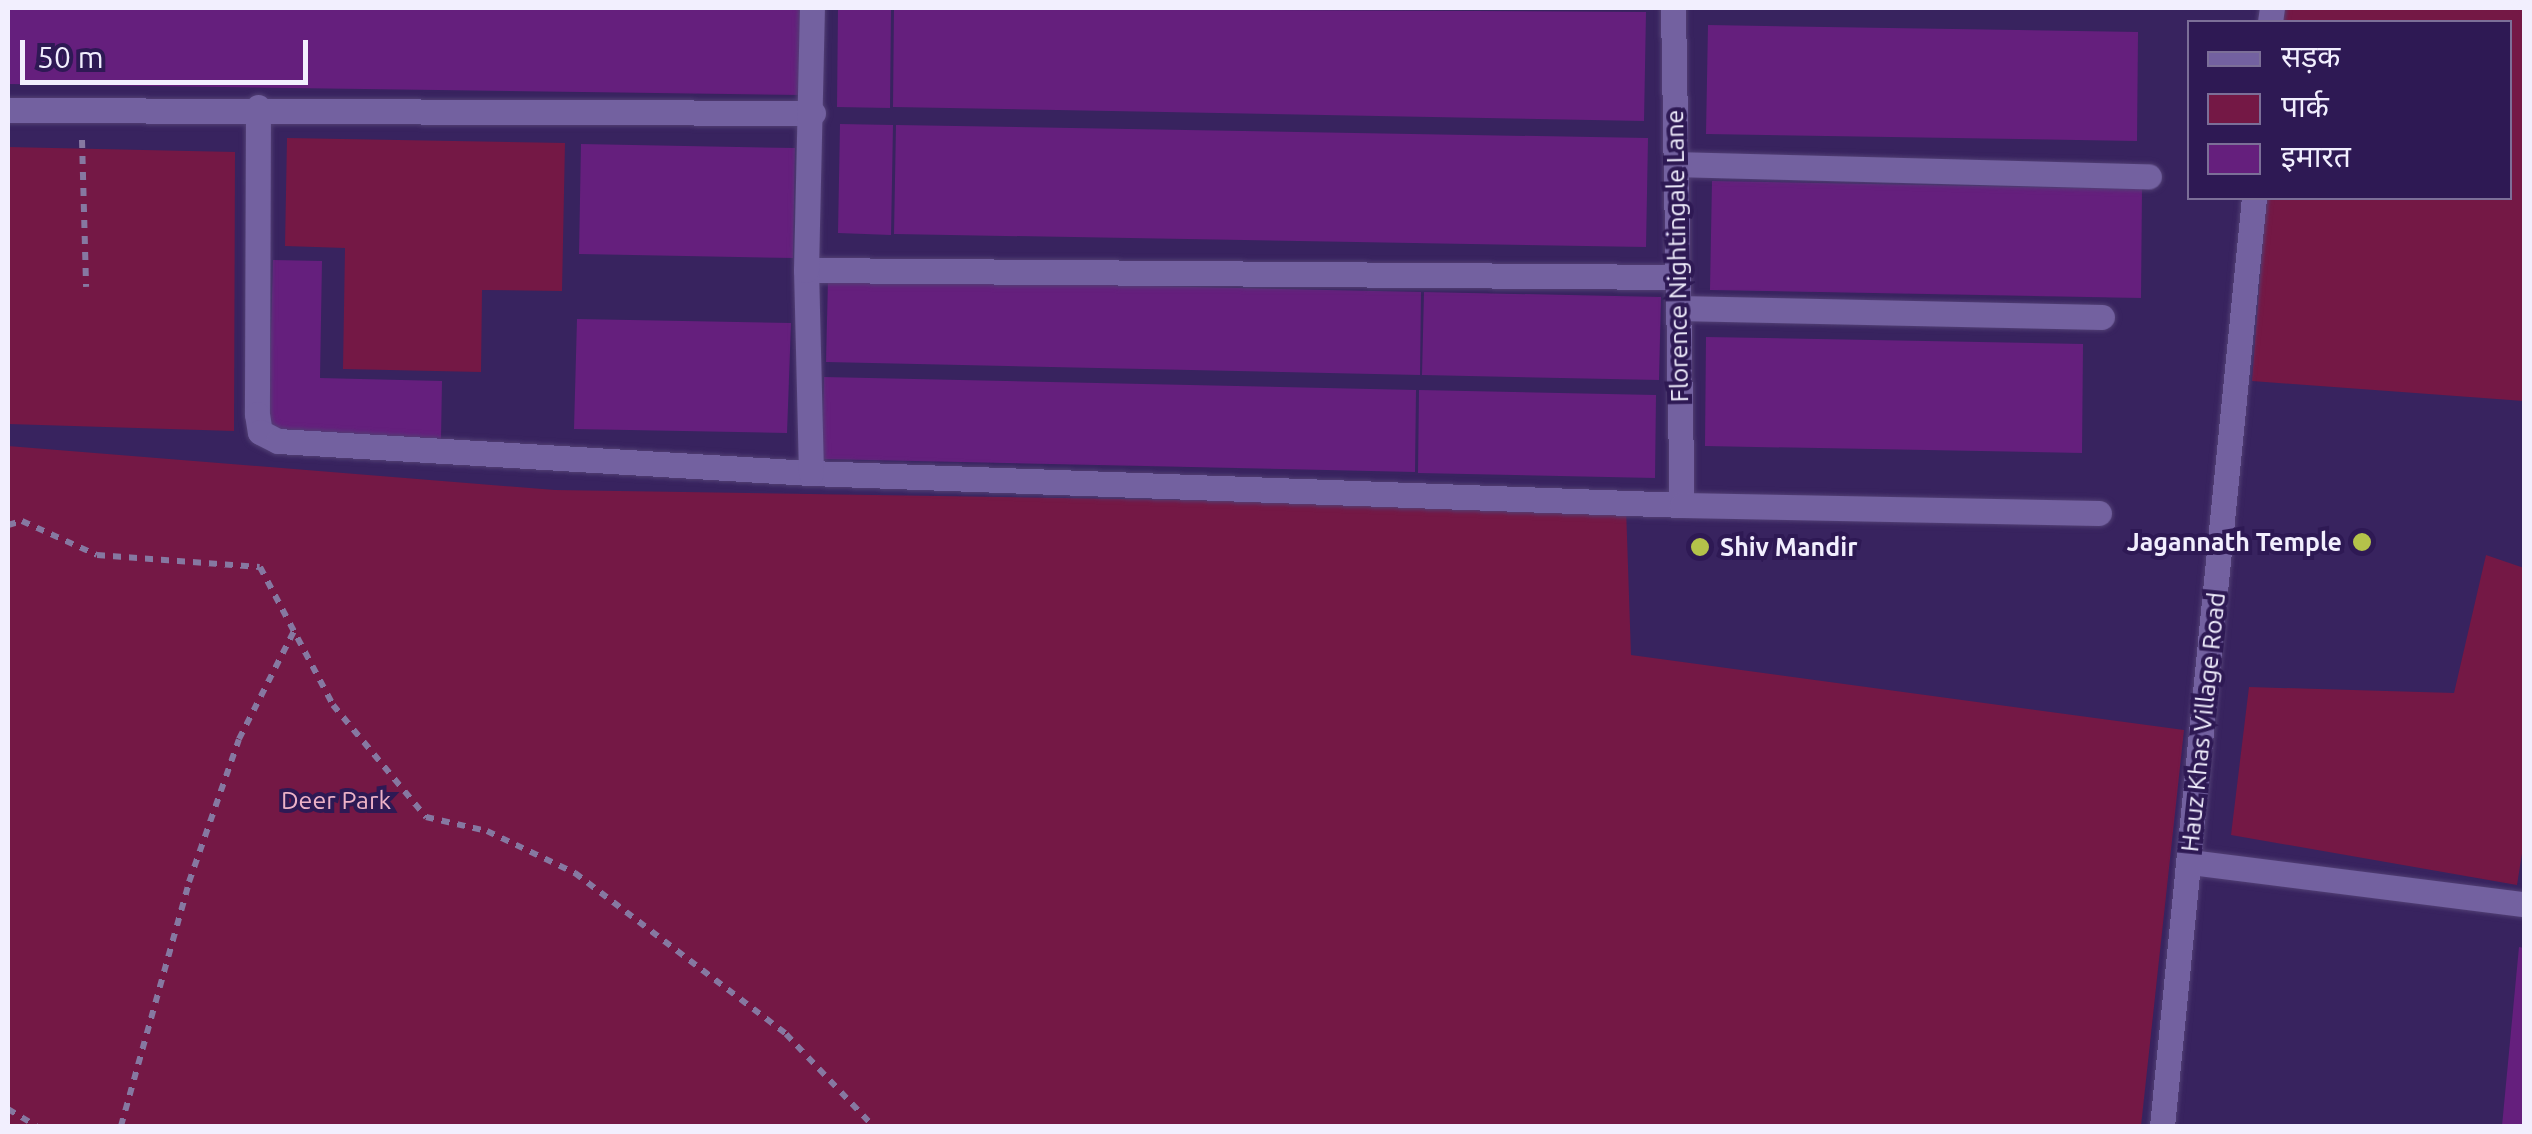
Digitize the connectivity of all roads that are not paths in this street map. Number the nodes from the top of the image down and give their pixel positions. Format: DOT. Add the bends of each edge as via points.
graph roads {
  1 [pos="812,8"];
  2 [pos="1673,8"];
  3 [pos="258,107"];
  4 [pos="8,110"];
  5 [pos="813,113"];
  6 [pos="1676,164"];
  7 [pos="2149,176"];
  8 [pos="2254,200"];
  9 [pos="806,270"];
  10 [pos="1678,277"];
  11 [pos="1678,308"];
  12 [pos="2102,317"];
  13 [pos="811,472"];
  14 [pos="1682,505"];
  15 [pos="2099,513"];
  16 [pos="2190,862"];
  17 [pos="2524,904"];
  18 [pos="2162,1126"];
  1 -- 5 [label="street"];
  2 -- 6 [label="street, Florence Nightingale Lane"];
  3 -- 4 [label="street"];
  3 -- 5 [label="street"];
  3 -- 13 [label="street" via="257,414 268,438"];
  5 -- 9 [label="street"];
  6 -- 7 [label="street"];
  6 -- 10 [label="street, Florence Nightingale Lane"];
  8 -- 16 [label="street, Hauz Khas Village Road"];
  9 -- 10 [label="street"];
  9 -- 13 [label="street"];
  10 -- 11 [label="street, Florence Nightingale Lane"];
  11 -- 12 [label="street"];
  11 -- 14 [label="street, Florence Nightingale Lane"];
  13 -- 14 [label="street"];
  14 -- 15 [label="street"];
  16 -- 17 [label="street"];
  16 -- 18 [label="street, Hauz Khas Village Road"];
}
